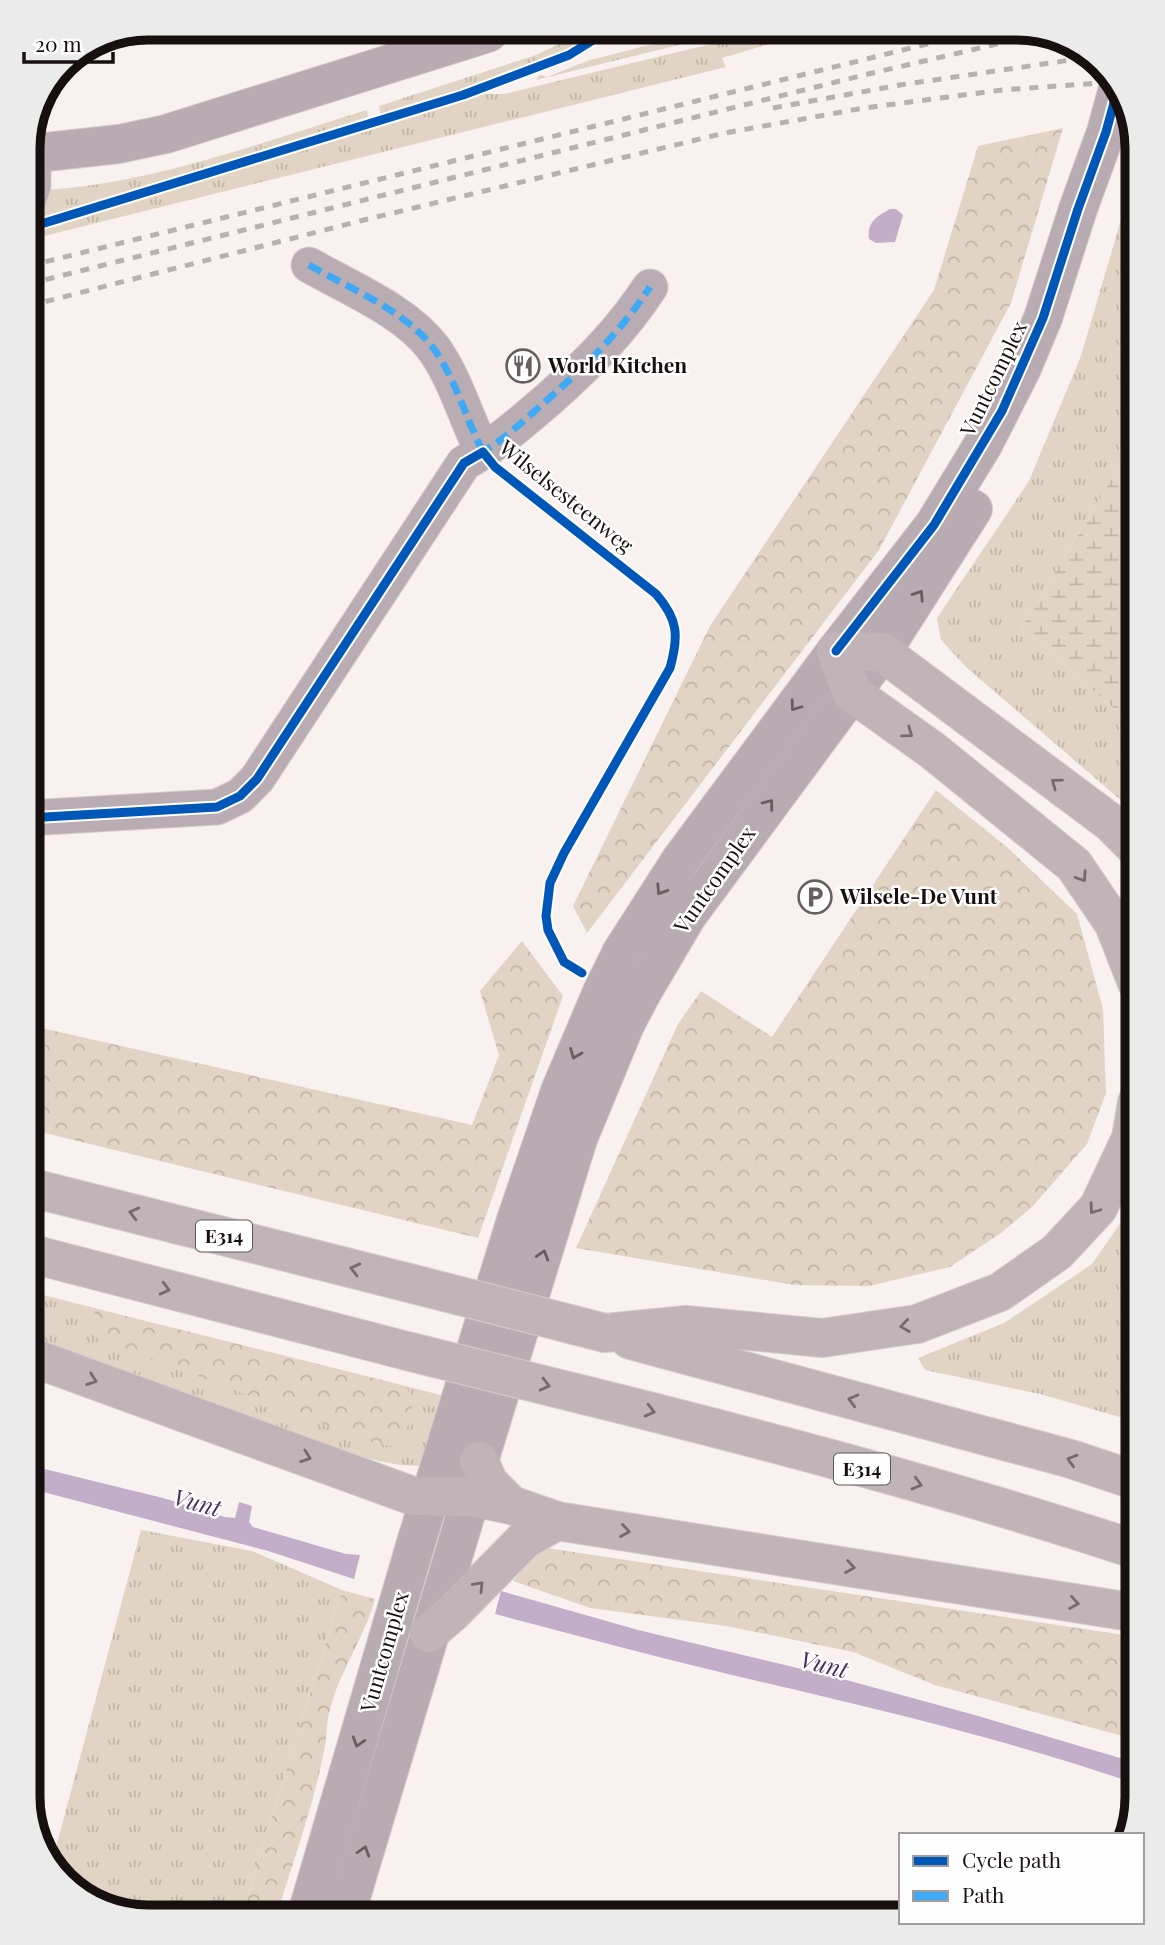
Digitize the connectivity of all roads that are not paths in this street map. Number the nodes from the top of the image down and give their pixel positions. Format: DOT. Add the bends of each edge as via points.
graph roads {
  1 [pos="466,40"];
  2 [pos="1118,124"];
  3 [pos="40,153"];
  4 [pos="309,265"];
  5 [pos="650,287"];
  6 [pos="483,452"];
  7 [pos="836,651"];
  8 [pos="882,652"];
  9 [pos="852,693"];
  10 [pos="40,817"];
  11 [pos="1125,837"];
  12 [pos="1125,952"];
  13 [pos="1125,1151"];
  14 [pos="40,1190"];
  15 [pos="40,1256"];
  16 [pos="605,1333"];
  17 [pos="40,1360"];
  18 [pos="465,1387"];
  19 [pos="480,1461"];
  20 [pos="1125,1477"];
  21 [pos="430,1497"];
  22 [pos="471,1497"];
  23 [pos="511,1506"];
  24 [pos="557,1521"];
  25 [pos="1125,1546"];
  26 [pos="1125,1611"];
  27 [pos="429,1633"];
  28 [pos="310,1905"];
  29 [pos="349,1905"];
  1 -- 3 [label="main road" via="166,134"];
  2 -- 7 [label="main road, Vuntcomplex" via="1078,209 1042,318 1002,411 934,525"];
  8 -- 2 [label="main road, Vuntcomplex, one-way" via="965,524 1010,440 1057,333"];
  4 -- 6 [label="street, Wilselsesteenweg" via="393,313 420,334 446,370"];
  5 -- 6 [label="street, Wilselsesteenweg" via="599,353"];
  6 -- 10 [label="street, Wilselsesteenweg" via="464,463 257,779 240,796 217,807"];
  7 -- 8 [label="highway"];
  7 -- 9 [label="highway"];
  7 -- 18 [label="main road, Vuntcomplex, one-way" via="680,861 611,974 560,1091"];
  8 -- 9 [label="main road, Vuntcomplex"];
  11 -- 8 [label="highway, one-way"];
  9 -- 12 [label="highway, one-way" via="932,750 1074,865 1114,924"];
  19 -- 9 [label="main road, Vuntcomplex, one-way" via="578,1139 625,1025 687,916"];
  13 -- 16 [label="highway, one-way" via="1098,1208 1057,1252 1000,1292 917,1324 822,1338 687,1325"];
  16 -- 14 [label="highway, E314, one-way, bridge"];
  15 -- 25 [label="highway, E314, one-way, bridge" via="755,1438"];
  20 -- 16 [label="highway, E314, one-way"];
  17 -- 21 [label="highway, one-way" via="413,1496"];
  18 -- 19 [label="main road, Vuntcomplex"];
  18 -- 21 [label="main road, Vuntcomplex"];
  19 -- 22 [label="main road, Vuntcomplex"];
  19 -- 23 [label="highway" via="489,1483"];
  21 -- 22 [label="highway"];
  21 -- 28 [label="main road, Vuntcomplex, one-way"];
  22 -- 23 [label="highway"];
  22 -- 27 [label="main road, Vuntcomplex"];
  23 -- 24 [label="highway"];
  24 -- 26 [label="highway, one-way"];
  27 -- 24 [label="highway, one-way" via="525,1539"];
  29 -- 27 [label="main road, Vuntcomplex, one-way"];
}
